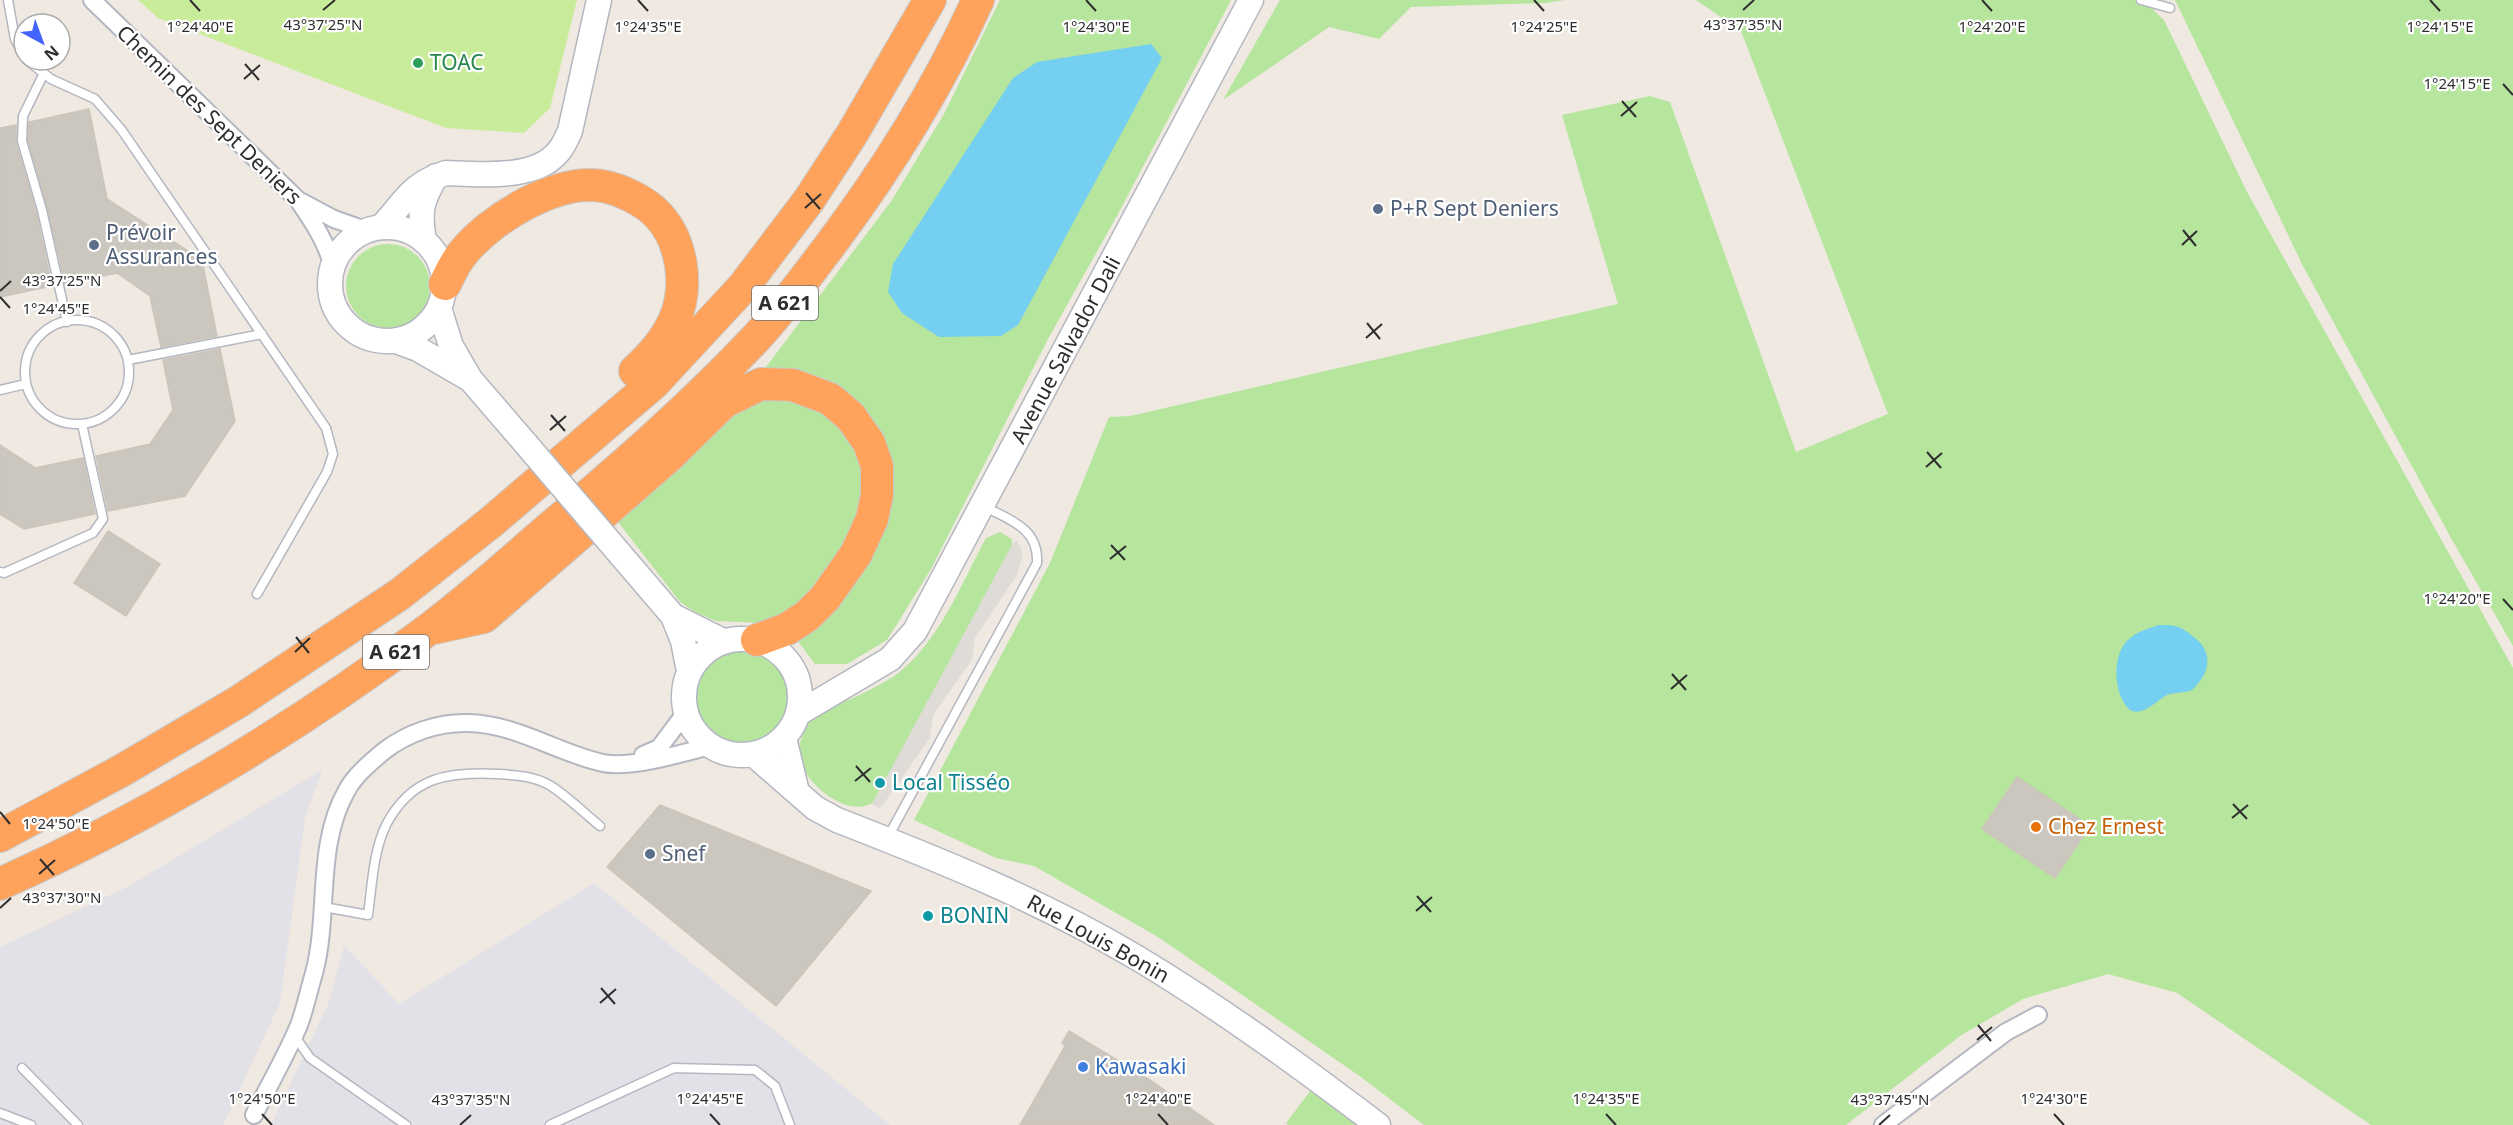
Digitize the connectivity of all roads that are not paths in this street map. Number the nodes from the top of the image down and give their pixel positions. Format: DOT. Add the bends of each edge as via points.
graph roads {
  1 [pos="8,0"];
  2 [pos="92,0"];
  3 [pos="599,0"];
  4 [pos="930,0"];
  5 [pos="978,0"];
  6 [pos="1251,0"];
  7 [pos="2141,0"];
  8 [pos="2169,8"];
  9 [pos="12,22"];
  10 [pos="44,73"];
  11 [pos="436,176"];
  12 [pos="298,200"];
  13 [pos="374,229"];
  14 [pos="424,241"];
  15 [pos="333,267"];
  16 [pos="442,296"];
  17 [pos="67,322"];
  18 [pos="262,334"];
  19 [pos="396,341"];
  20 [pos="128,360"];
  21 [pos="470,379"];
  22 [pos="26,384"];
  23 [pos="0,390"];
  24 [pos="82,424"];
  25 [pos="578,447"];
  26 [pos="983,506"];
  27 [pos="0,572"];
  28 [pos="257,594"];
  29 [pos="673,616"];
  30 [pos="430,628"];
  31 [pos="758,640"];
  32 [pos="723,641"];
  33 [pos="689,671"];
  34 [pos="797,674"];
  35 [pos="856,679"];
  36 [pos="686,712"];
  37 [pos="799,713"];
  38 [pos="784,738"];
  39 [pos="710,746"];
  40 [pos="753,754"];
  41 [pos="626,763"];
  42 [pos="798,792"];
  43 [pos="600,826"];
  44 [pos="1,835"];
  45 [pos="887,840"];
  46 [pos="12,879"];
  47 [pos="0,893"];
  48 [pos="324,907"];
  49 [pos="2038,1015"];
  50 [pos="294,1035"];
  51 [pos="22,1068"];
  52 [pos="0,1113"];
  53 [pos="254,1115"];
  54 [pos="30,1125"];
  55 [pos="78,1125"];
  56 [pos="406,1125"];
  57 [pos="550,1125"];
  58 [pos="790,1125"];
  59 [pos="1378,1125"];
  60 [pos="1883,1125"];
  1 -- 9 [label="lane"];
  2 -- 12 [label="street, Chemin des Sept Deniers"];
  3 -- 11 [label="street" via="570,131 551,160 513,173"];
  4 -- 25 [label="highway, A 621" via="809,200 743,287 654,383"];
  5 -- 30 [label="highway, A 621" via="904,139 858,208 758,336 629,461"];
  6 -- 26 [label="street, Avenue Salvador Dali"];
  7 -- 8 [label="lane"];
  10 -- 17 [label="lane" via="23,116 22,141"];
  10 -- 18 [label="lane" via="95,99 121,129"];
  11 -- 13 [label="street" via="417,185"];
  11 -- 14 [label="street" via="423,198 420,217"];
  12 -- 13 [label="street" via="334,219"];
  12 -- 15 [label="street, Chemin des Sept Deniers" via="321,234"];
  13 -- 14 [label="street" via="404,230"];
  13 -- 15 [label="street" via="352,239"];
  14 -- 16 [label="street" via="440,260"];
  15 -- 19 [label="street" via="332,299 343,321 367,338"];
  16 -- 19 [label="street" via="422,330"];
  16 -- 21 [label="street" via="451,346"];
  16 -- 25 [label="highway" via="462,253 492,225 514,210 555,193 573,187 601,186 635,198 658,214 674,240 681,264 682,294 675,320 660,346 593,413"];
  17 -- 20 [label="lane" via="92,322 108,330 121,344"];
  17 -- 22 [label="lane" via="41,334 30,349 25,366"];
  18 -- 20 [label="lane"];
  18 -- 28 [label="lane" via="326,428 333,454 327,472"];
  19 -- 21 [label="street"];
  20 -- 24 [label="lane" via="125,393 116,407 104,417"];
  21 -- 29 [label="street, bridge"];
  22 -- 23 [label="lane"];
  22 -- 24 [label="lane" via="42,412 56,421"];
  24 -- 27 [label="lane" via="104,519 93,532"];
  25 -- 44 [label="highway, A 621" via="400,594 238,702"];
  26 -- 35 [label="street, Avenue Salvador Dali" via="915,631 890,659"];
  26 -- 45 [label="lane" via="1029,532 1038,552 1038,563"];
  29 -- 32 [label="street"];
  29 -- 33 [label="street"];
  30 -- 31 [label="highway" via="484,617 667,458 724,402 761,384 793,385 830,399 851,417 869,442 877,466 877,495 872,519 856,554 825,598 787,629"];
  30 -- 46 [label="highway, A 621" via="260,744 100,836"];
  31 -- 32 [label="street"];
  31 -- 34 [label="street" via="783,654"];
  32 -- 33 [label="street" via="703,653"];
  33 -- 36 [label="street" via="684,692"];
  34 -- 35 [label="street, Avenue Salvador Dali" via="808,679"];
  34 -- 37 [label="street"];
  35 -- 37 [label="street, Avenue Salvador Dali"];
  36 -- 39 [label="street" via="695,732"];
  36 -- 41 [label="street" via="658,748"];
  37 -- 38 [label="street"];
  38 -- 40 [label="street"];
  38 -- 42 [label="street"];
  39 -- 40 [label="street" via="738,756"];
  39 -- 41 [label="street"];
  40 -- 42 [label="street, Rue Louis Bonin"];
  41 -- 48 [label="street" via="604,764 501,726 468,723 431,727 396,741 369,763 347,789 334,818 327,852"];
  42 -- 45 [label="street, Rue Louis Bonin" via="815,808 837,820"];
  43 -- 48 [label="lane" via="549,785 522,775 468,772 437,777 414,790 387,825 379,844 368,915"];
  45 -- 59 [label="street, Rue Louis Bonin" via="1010,891 1137,957 1234,1018"];
  46 -- 47 [label="highway"];
  48 -- 50 [label="street" via="315,970"];
  49 -- 60 [label="street" via="2006,1032"];
  50 -- 53 [label="street"];
  50 -- 56 [label="lane" via="310,1058"];
  51 -- 55 [label="lane"];
  52 -- 54 [label="lane"];
  57 -- 58 [label="lane" via="674,1068 755,1070 775,1086"];
}
